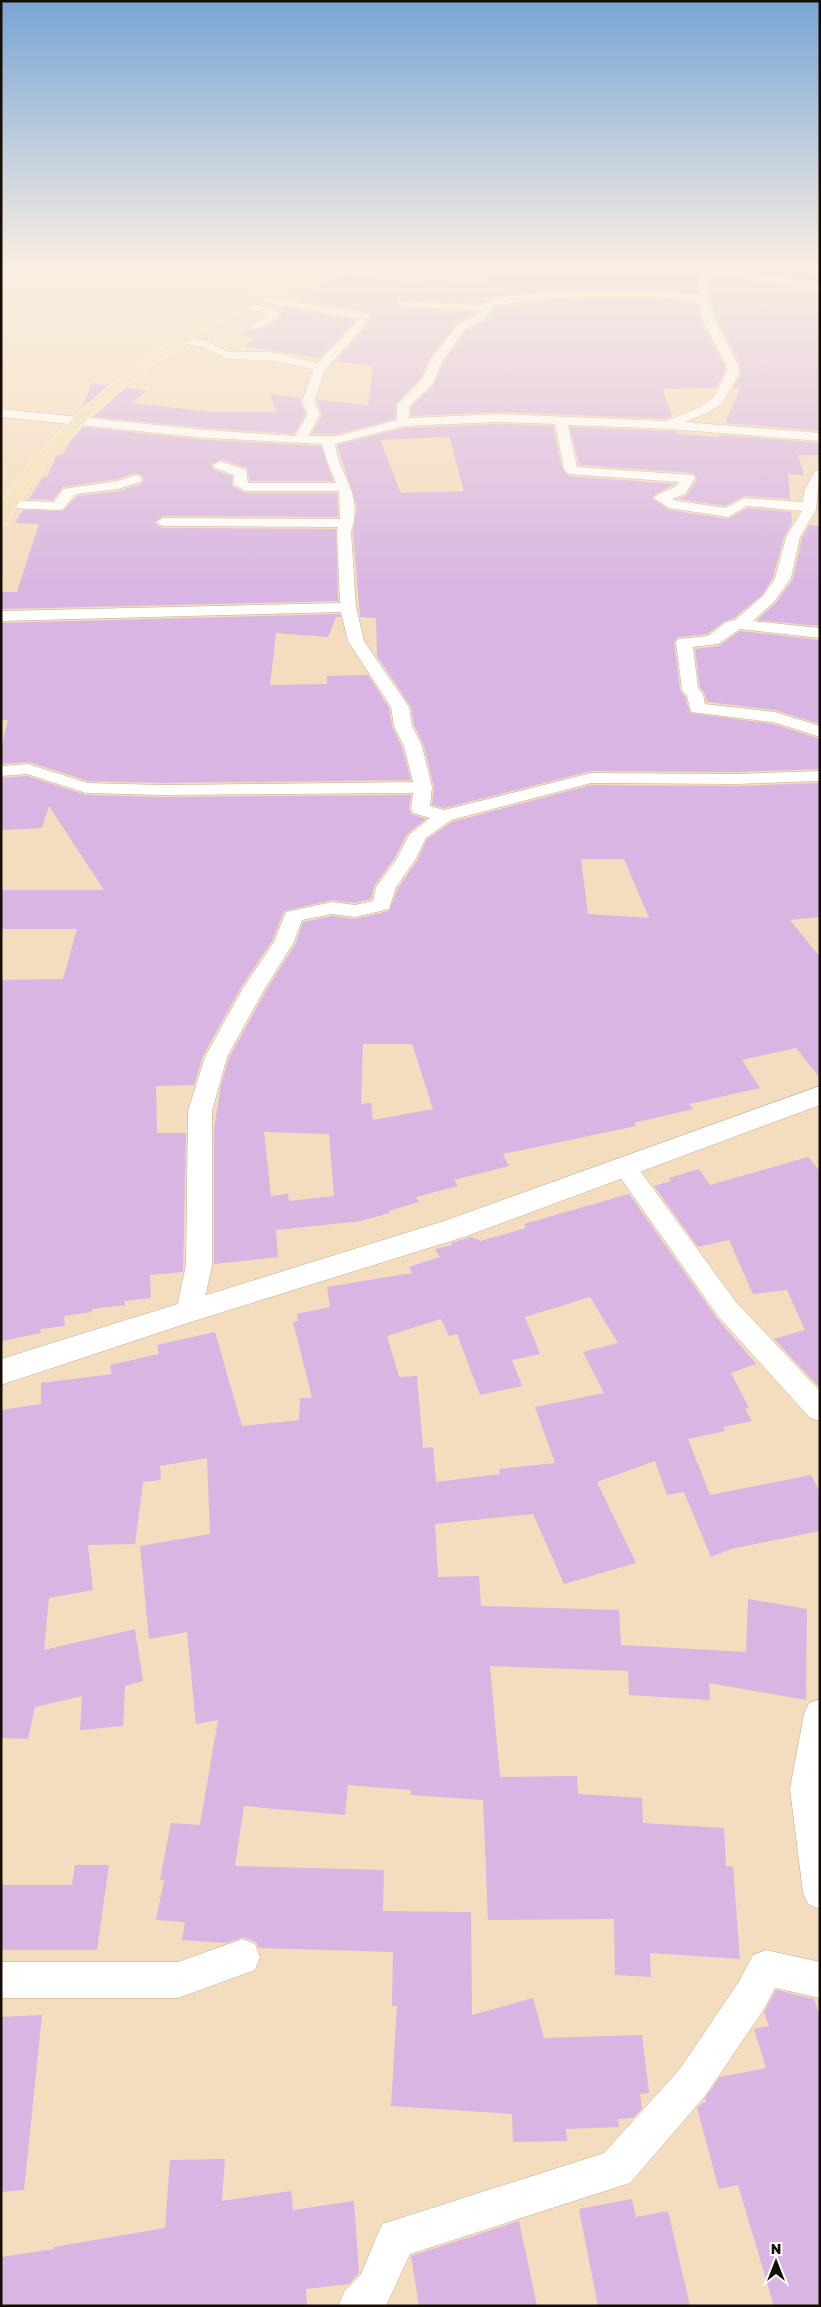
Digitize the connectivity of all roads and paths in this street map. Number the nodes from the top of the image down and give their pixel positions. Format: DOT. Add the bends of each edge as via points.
graph roads {
  1 [pos="130,376"];
  2 [pos="317,376"];
  3 [pos="431,376"];
  4 [pos="732,376"];
  5 [pos="1,413"];
  6 [pos="563,420"];
  7 [pos="76,421"];
  8 [pos="403,422"];
  9 [pos="669,424"];
  10 [pos="820,437"];
  11 [pos="299,440"];
  12 [pos="328,441"];
  13 [pos="220,465"];
  14 [pos="820,474"];
  15 [pos="135,478"];
  16 [pos="345,487"];
  17 [pos="9,504"];
  18 [pos="809,507"];
  19 [pos="1,519"];
  20 [pos="163,522"];
  21 [pos="347,523"];
  22 [pos="348,607"];
  23 [pos="1,616"];
  24 [pos="740,624"];
  25 [pos="820,633"];
  26 [pos="820,732"];
  27 [pos="1,771"];
  28 [pos="820,776"];
  29 [pos="423,787"];
  30 [pos="444,816"];
  31 [pos="820,1095"];
  32 [pos="626,1167"];
  33 [pos="189,1310"];
  34 [pos="1,1372"];
  35 [pos="820,1410"];
  36 [pos="820,1714"];
  37 [pos="820,1892"];
  38 [pos="242,1957"];
  39 [pos="1,1980"];
  40 [pos="820,1980"];
  41 [pos="358,2306"];
  1 -- 7 [label="main road"];
  2 -- 11 [label="street" via="308,402 314,414"];
  3 -- 8 [label="street" via="403,405"];
  4 -- 9 [label="street" via="716,404"];
  5 -- 7 [label="street"];
  6 -- 8 [label="street" via="500,418"];
  6 -- 9 [label="street"];
  6 -- 18 [label="street" via="565,446 573,471 688,478 680,491 662,498 674,505 728,513 744,502"];
  7 -- 11 [label="street"];
  7 -- 17 [label="main road" via="27,477"];
  8 -- 12 [label="street"];
  9 -- 10 [label="street"];
  11 -- 12 [label="street"];
  12 -- 16 [label="street" via="330,457"];
  13 -- 16 [label="street" via="241,473 240,484 245,487"];
  14 -- 18 [label="street" via="811,491"];
  15 -- 17 [label="street" via="117,486 68,492 58,506"];
  16 -- 21 [label="street"];
  17 -- 19 [label="main road"];
  18 -- 24 [label="street" via="793,537 783,578 769,599"];
  20 -- 21 [label="street"];
  21 -- 22 [label="street" via="344,532"];
  22 -- 23 [label="street"];
  22 -- 29 [label="street" via="356,641 400,707 402,726 413,746"];
  24 -- 25 [label="street"];
  24 -- 26 [label="street" via="732,625 712,642 684,642 690,690 695,694 697,708 774,717"];
  27 -- 29 [label="street" via="28,769 86,788"];
  28 -- 30 [label="street" via="591,778"];
  29 -- 30 [label="street" via="420,810"];
  30 -- 33 [label="street" via="418,835 386,887 382,905 355,911 332,908 293,916 284,942 216,1057 200,1111 199,1265"];
  31 -- 32 [label="street"];
  32 -- 33 [label="street" via="454,1229"];
  32 -- 35 [label="street" via="727,1309"];
  33 -- 34 [label="street"];
  36 -- 37 [label="street" via="807,1789"];
  38 -- 39 [label="street" via="178,1980"];
  40 -- 41 [label="street" via="766,1968 751,1996 692,2083 616,2169 396,2238 375,2288"];
}
